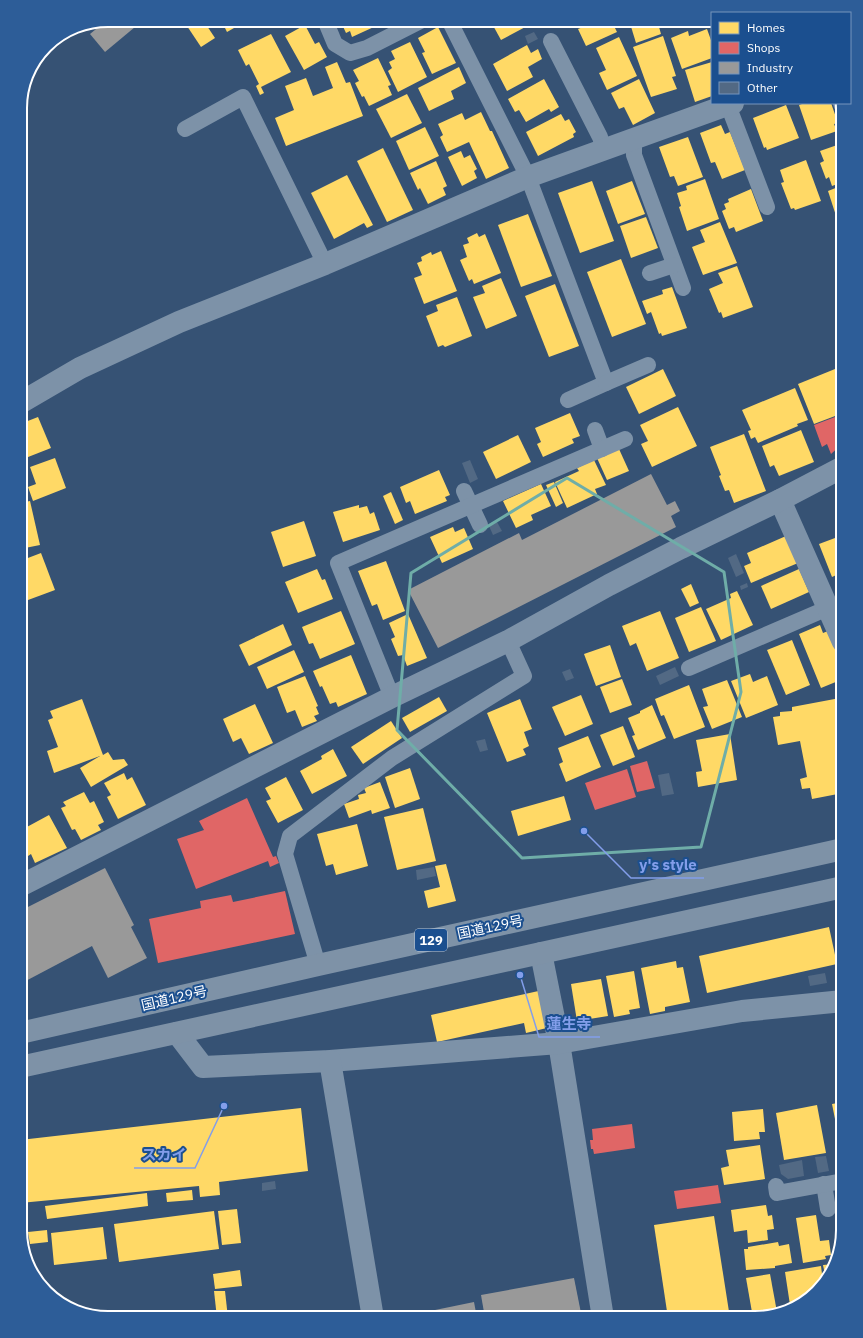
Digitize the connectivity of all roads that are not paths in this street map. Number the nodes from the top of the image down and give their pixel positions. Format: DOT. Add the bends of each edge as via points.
graph roads {
  1 [pos="328,27"];
  2 [pos="408,27"];
  3 [pos="453,27"];
  4 [pos="551,41"];
  5 [pos="731,104"];
  6 [pos="185,129"];
  7 [pos="634,139"];
  8 [pos="604,150"];
  9 [pos="528,177"];
  10 [pos="768,207"];
  11 [pos="325,264"];
  12 [pos="674,265"];
  13 [pos="650,273"];
  14 [pos="683,288"];
  15 [pos="648,365"];
  16 [pos="606,383"];
  17 [pos="27,399"];
  18 [pos="568,400"];
  19 [pos="595,430"];
  20 [pos="625,439"];
  21 [pos="602,448"];
  22 [pos="836,471"];
  23 [pos="464,491"];
  24 [pos="780,500"];
  25 [pos="472,506"];
  26 [pos="480,525"];
  27 [pos="828,608"];
  28 [pos="836,626"];
  29 [pos="508,641"];
  30 [pos="689,668"];
  31 [pos="392,697"];
  32 [pos="836,851"];
  33 [pos="27,882"];
  34 [pos="836,889"];
  35 [pos="541,953"];
  36 [pos="318,965"];
  37 [pos="836,1002"];
  38 [pos="27,1031"];
  39 [pos="177,1032"];
  40 [pos="559,1043"];
  41 [pos="330,1061"];
  42 [pos="27,1066"];
  43 [pos="836,1182"];
  44 [pos="824,1184"];
  45 [pos="776,1186"];
  46 [pos="828,1209"];
  47 [pos="372,1311"];
  48 [pos="602,1311"];
  1 -- 2 [label="lane" via="335,44 350,53 367,48"];
  3 -- 9 [label="lane"];
  4 -- 8 [label="lane" via="600,137"];
  5 -- 7 [label="street"];
  5 -- 10 [label="lane"];
  6 -- 11 [label="lane" via="243,97"];
  7 -- 8 [label="street"];
  7 -- 12 [label="lane" via="634,155"];
  8 -- 9 [label="street"];
  9 -- 11 [label="street"];
  9 -- 16 [label="lane"];
  11 -- 17 [label="street" via="179,322 80,368"];
  12 -- 13 [label="lane"];
  12 -- 14 [label="lane"];
  15 -- 16 [label="lane"];
  16 -- 18 [label="lane"];
  19 -- 21 [label="lane"];
  20 -- 21 [label="lane"];
  21 -- 25 [label="lane"];
  22 -- 24 [label="street"];
  23 -- 25 [label="lane"];
  24 -- 27 [label="street"];
  24 -- 29 [label="street" via="622,578"];
  25 -- 26 [label="lane"];
  25 -- 31 [label="lane" via="333,558"];
  27 -- 28 [label="street"];
  27 -- 30 [label="lane"];
  29 -- 31 [label="street"];
  29 -- 36 [label="lane" via="524,676 392,758 290,836 285,854"];
  31 -- 33 [label="street"];
  32 -- 36 [label="highway, 国道129号 / 129"];
  34 -- 35 [label="highway"];
  35 -- 39 [label="highway"];
  35 -- 40 [label="street"];
  36 -- 38 [label="highway, 国道129号 / 129"];
  37 -- 40 [label="street" via="742,1011"];
  39 -- 41 [label="street" via="203,1067"];
  39 -- 42 [label="highway"];
  40 -- 41 [label="street"];
  40 -- 48 [label="street"];
  41 -- 47 [label="street"];
  43 -- 44 [label="lane"];
  44 -- 45 [label="lane" via="777,1193"];
  44 -- 46 [label="lane"];
}
